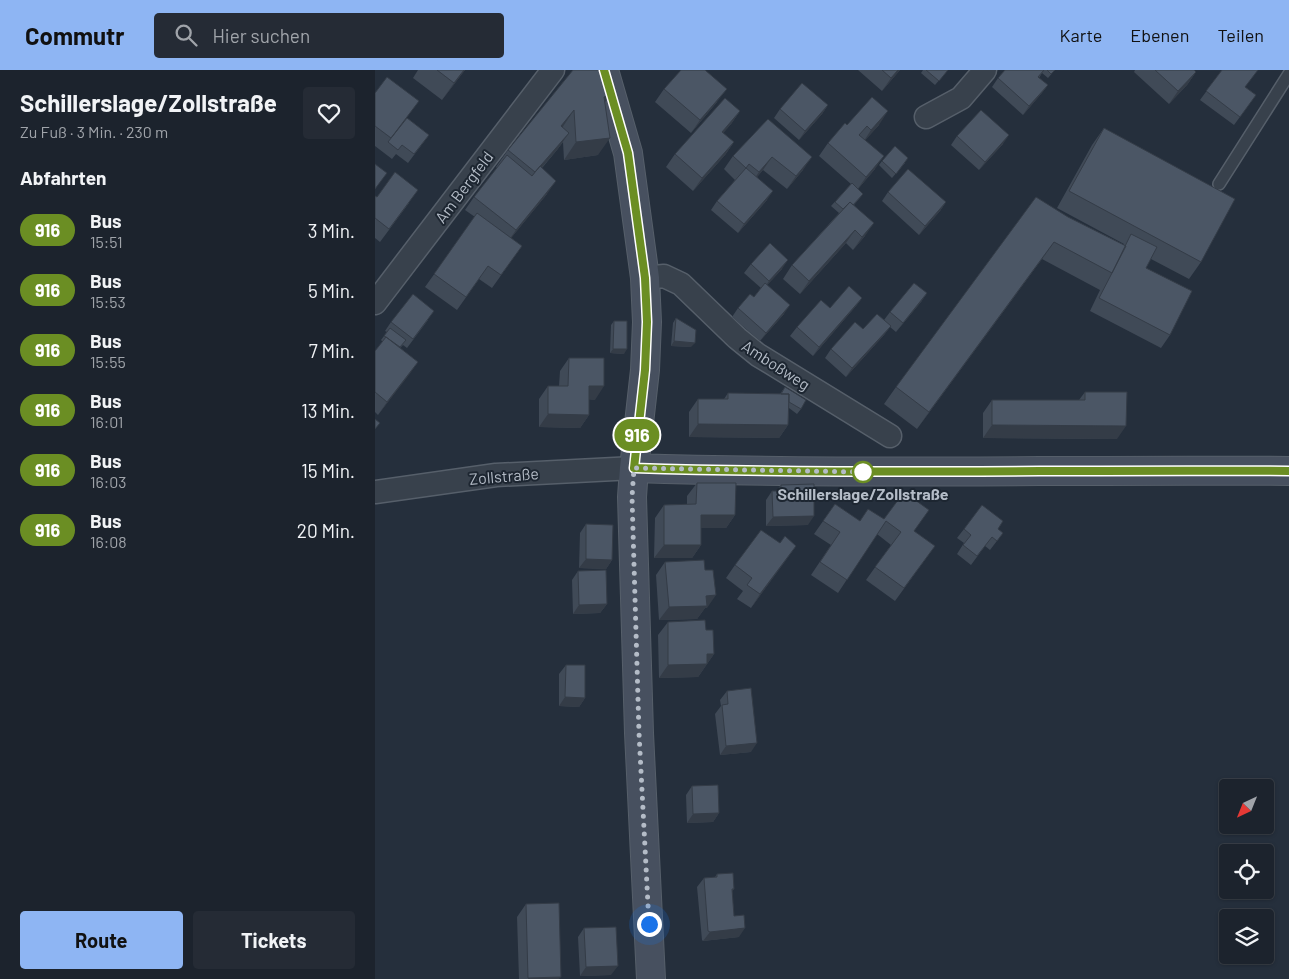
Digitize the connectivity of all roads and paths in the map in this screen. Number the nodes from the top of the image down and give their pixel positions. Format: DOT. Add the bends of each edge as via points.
graph roads {
  1 [pos="553,70"];
  2 [pos="604,70"];
  3 [pos="985,70"];
  4 [pos="1289,74"];
  5 [pos="926,117"];
  6 [pos="1219,184"];
  7 [pos="645,278"];
  8 [pos="375,303"];
  9 [pos="890,436"];
  10 [pos="634,468"];
  11 [pos="1289,471"];
  12 [pos="375,492"];
  13 [pos="651,979"];
  1 -- 8 [label="street, Am Bergfeld"];
  2 -- 7 [label="main road" via="628,153"];
  3 -- 5 [label="street" via="961,98"];
  4 -- 6 [label="lane"];
  7 -- 9 [label="street, Amboßweg" via="664,276 681,284 758,355"];
  7 -- 10 [label="main road" via="645,370"];
  10 -- 11 [label="main road" via="863,472"];
  10 -- 12 [label="street, Zollstraße" via="496,475"];
  10 -- 13 [label="main road" via="632,497 639,723"];
}
